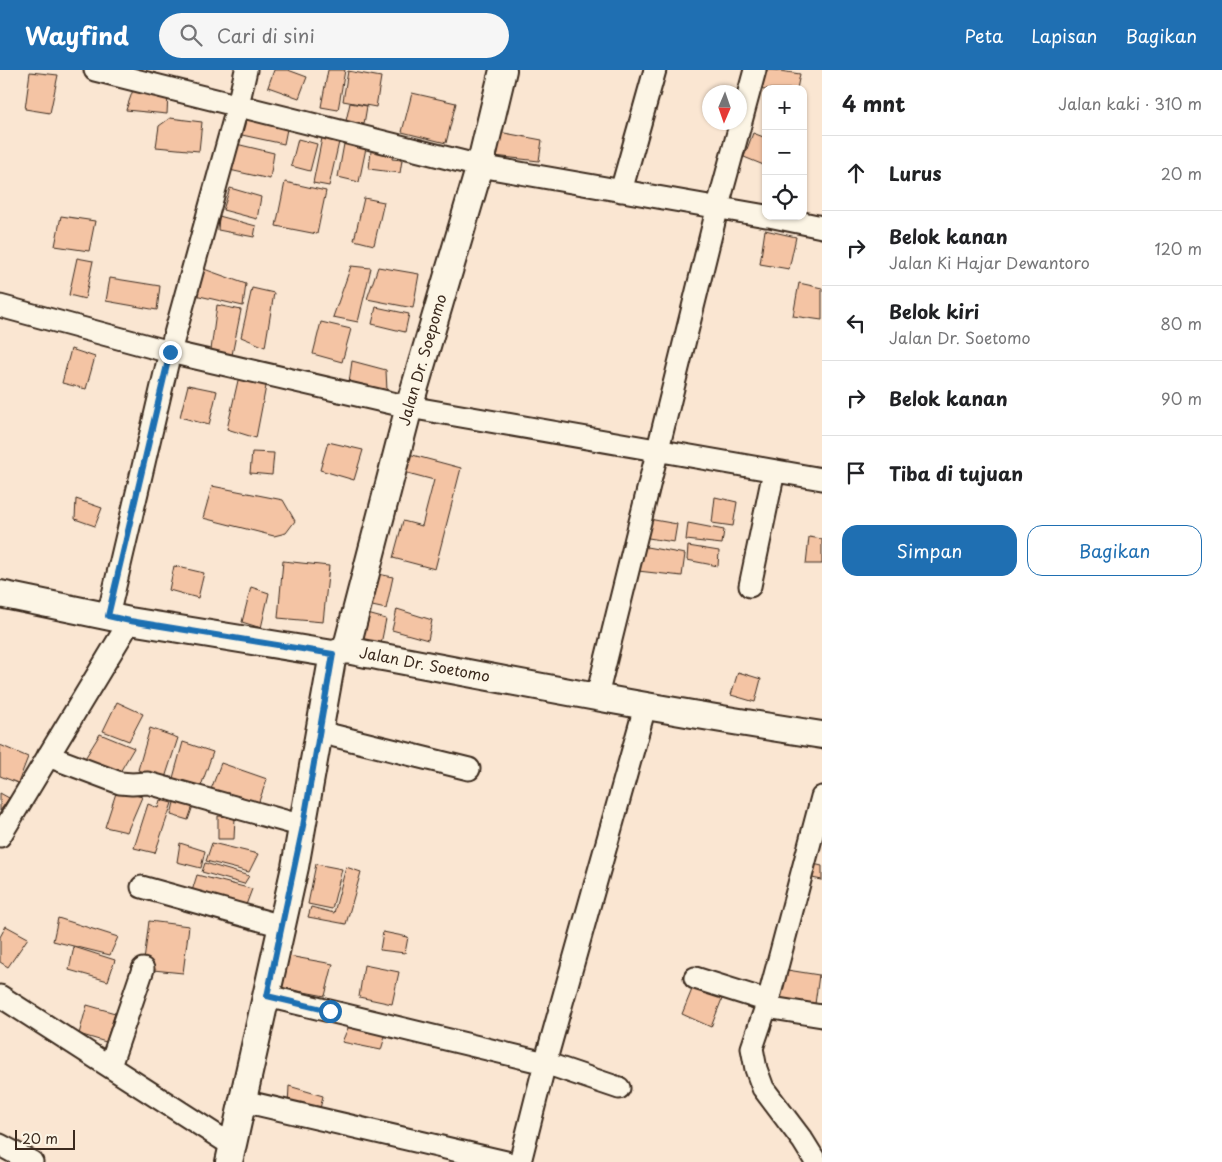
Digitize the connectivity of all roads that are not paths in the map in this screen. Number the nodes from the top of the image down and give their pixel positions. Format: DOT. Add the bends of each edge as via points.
graph roads {
  1 [pos="95,70"];
  2 [pos="246,70"];
  3 [pos="503,70"];
  4 [pos="655,70"];
  5 [pos="755,70"];
  6 [pos="238,105"];
  7 [pos="480,166"];
  8 [pos="622,191"];
  9 [pos="718,206"];
  10 [pos="762,215"];
  11 [pos="787,220"];
  12 [pos="822,227"];
  13 [pos="0,306"];
  14 [pos="170,352"];
  15 [pos="409,407"];
  16 [pos="658,451"];
  17 [pos="774,471"];
  18 [pos="822,479"];
  19 [pos="750,586"];
  20 [pos="0,594"];
  21 [pos="119,618"];
  22 [pos="339,652"];
  23 [pos="596,696"];
  24 [pos="645,707"];
  25 [pos="319,732"];
  26 [pos="822,735"];
  27 [pos="48,756"];
  28 [pos="470,769"];
  29 [pos="822,797"];
  30 [pos="303,826"];
  31 [pos="0,836"];
  32 [pos="142,887"];
  33 [pos="282,926"];
  34 [pos="143,968"];
  35 [pos="695,978"];
  36 [pos="0,996"];
  37 [pos="267,996"];
  38 [pos="767,1004"];
  39 [pos="822,1016"];
  40 [pos="545,1063"];
  41 [pos="110,1066"];
  42 [pos="619,1088"];
  43 [pos="243,1101"];
  44 [pos="0,1145"];
  45 [pos="231,1154"];
  46 [pos="32,1162"];
  47 [pos="506,1162"];
  48 [pos="520,1162"];
  49 [pos="816,1162"];
  1 -- 6 [label="street"];
  2 -- 6 [label="street"];
  3 -- 7 [label="street, Jalan Dr. Soepomo"];
  4 -- 8 [label="street"];
  5 -- 9 [label="street"];
  6 -- 7 [label="street"];
  6 -- 14 [label="street"];
  7 -- 8 [label="street"];
  7 -- 15 [label="street, Jalan Dr. Soepomo"];
  8 -- 9 [label="street"];
  9 -- 10 [label="street"];
  9 -- 16 [label="street"];
  11 -- 12 [label="street"];
  13 -- 14 [label="street"];
  14 -- 15 [label="street"];
  14 -- 21 [label="street"];
  15 -- 16 [label="street"];
  15 -- 22 [label="street, Jalan Dr. Soepomo"];
  16 -- 17 [label="street"];
  16 -- 23 [label="street"];
  17 -- 18 [label="street"];
  17 -- 19 [label="street"];
  20 -- 21 [label="street, Jalan Dr. Soetomo"];
  21 -- 22 [label="street, Jalan Dr. Soetomo"];
  21 -- 27 [label="street"];
  22 -- 23 [label="street, Jalan Dr. Soetomo"];
  22 -- 25 [label="street, Jalan Dr. Soepomo"];
  23 -- 24 [label="street, Jalan Dr. Soetomo"];
  24 -- 26 [label="street, Jalan Dr. Soetomo"];
  24 -- 40 [label="street"];
  25 -- 28 [label="street"];
  25 -- 30 [label="street, Jalan Dr. Soepomo"];
  27 -- 30 [label="street" via="120,783 148,783"];
  27 -- 31 [label="street"];
  29 -- 38 [label="street"];
  30 -- 33 [label="street, Jalan Dr. Soepomo"];
  32 -- 33 [label="street"];
  33 -- 37 [label="street, Jalan Dr. Soepomo"];
  34 -- 41 [label="street"];
  35 -- 38 [label="street"];
  36 -- 41 [label="street"];
  37 -- 40 [label="street"];
  37 -- 43 [label="street, Jalan Dr. Soepomo"];
  38 -- 39 [label="street"];
  38 -- 49 [label="street" via="752,1048 756,1069 764,1088"];
  40 -- 42 [label="street"];
  40 -- 48 [label="street"];
  41 -- 45 [label="street"];
  43 -- 45 [label="street, Jalan Dr. Soepomo"];
  43 -- 47 [label="street"];
  44 -- 46 [label="street"];
}
